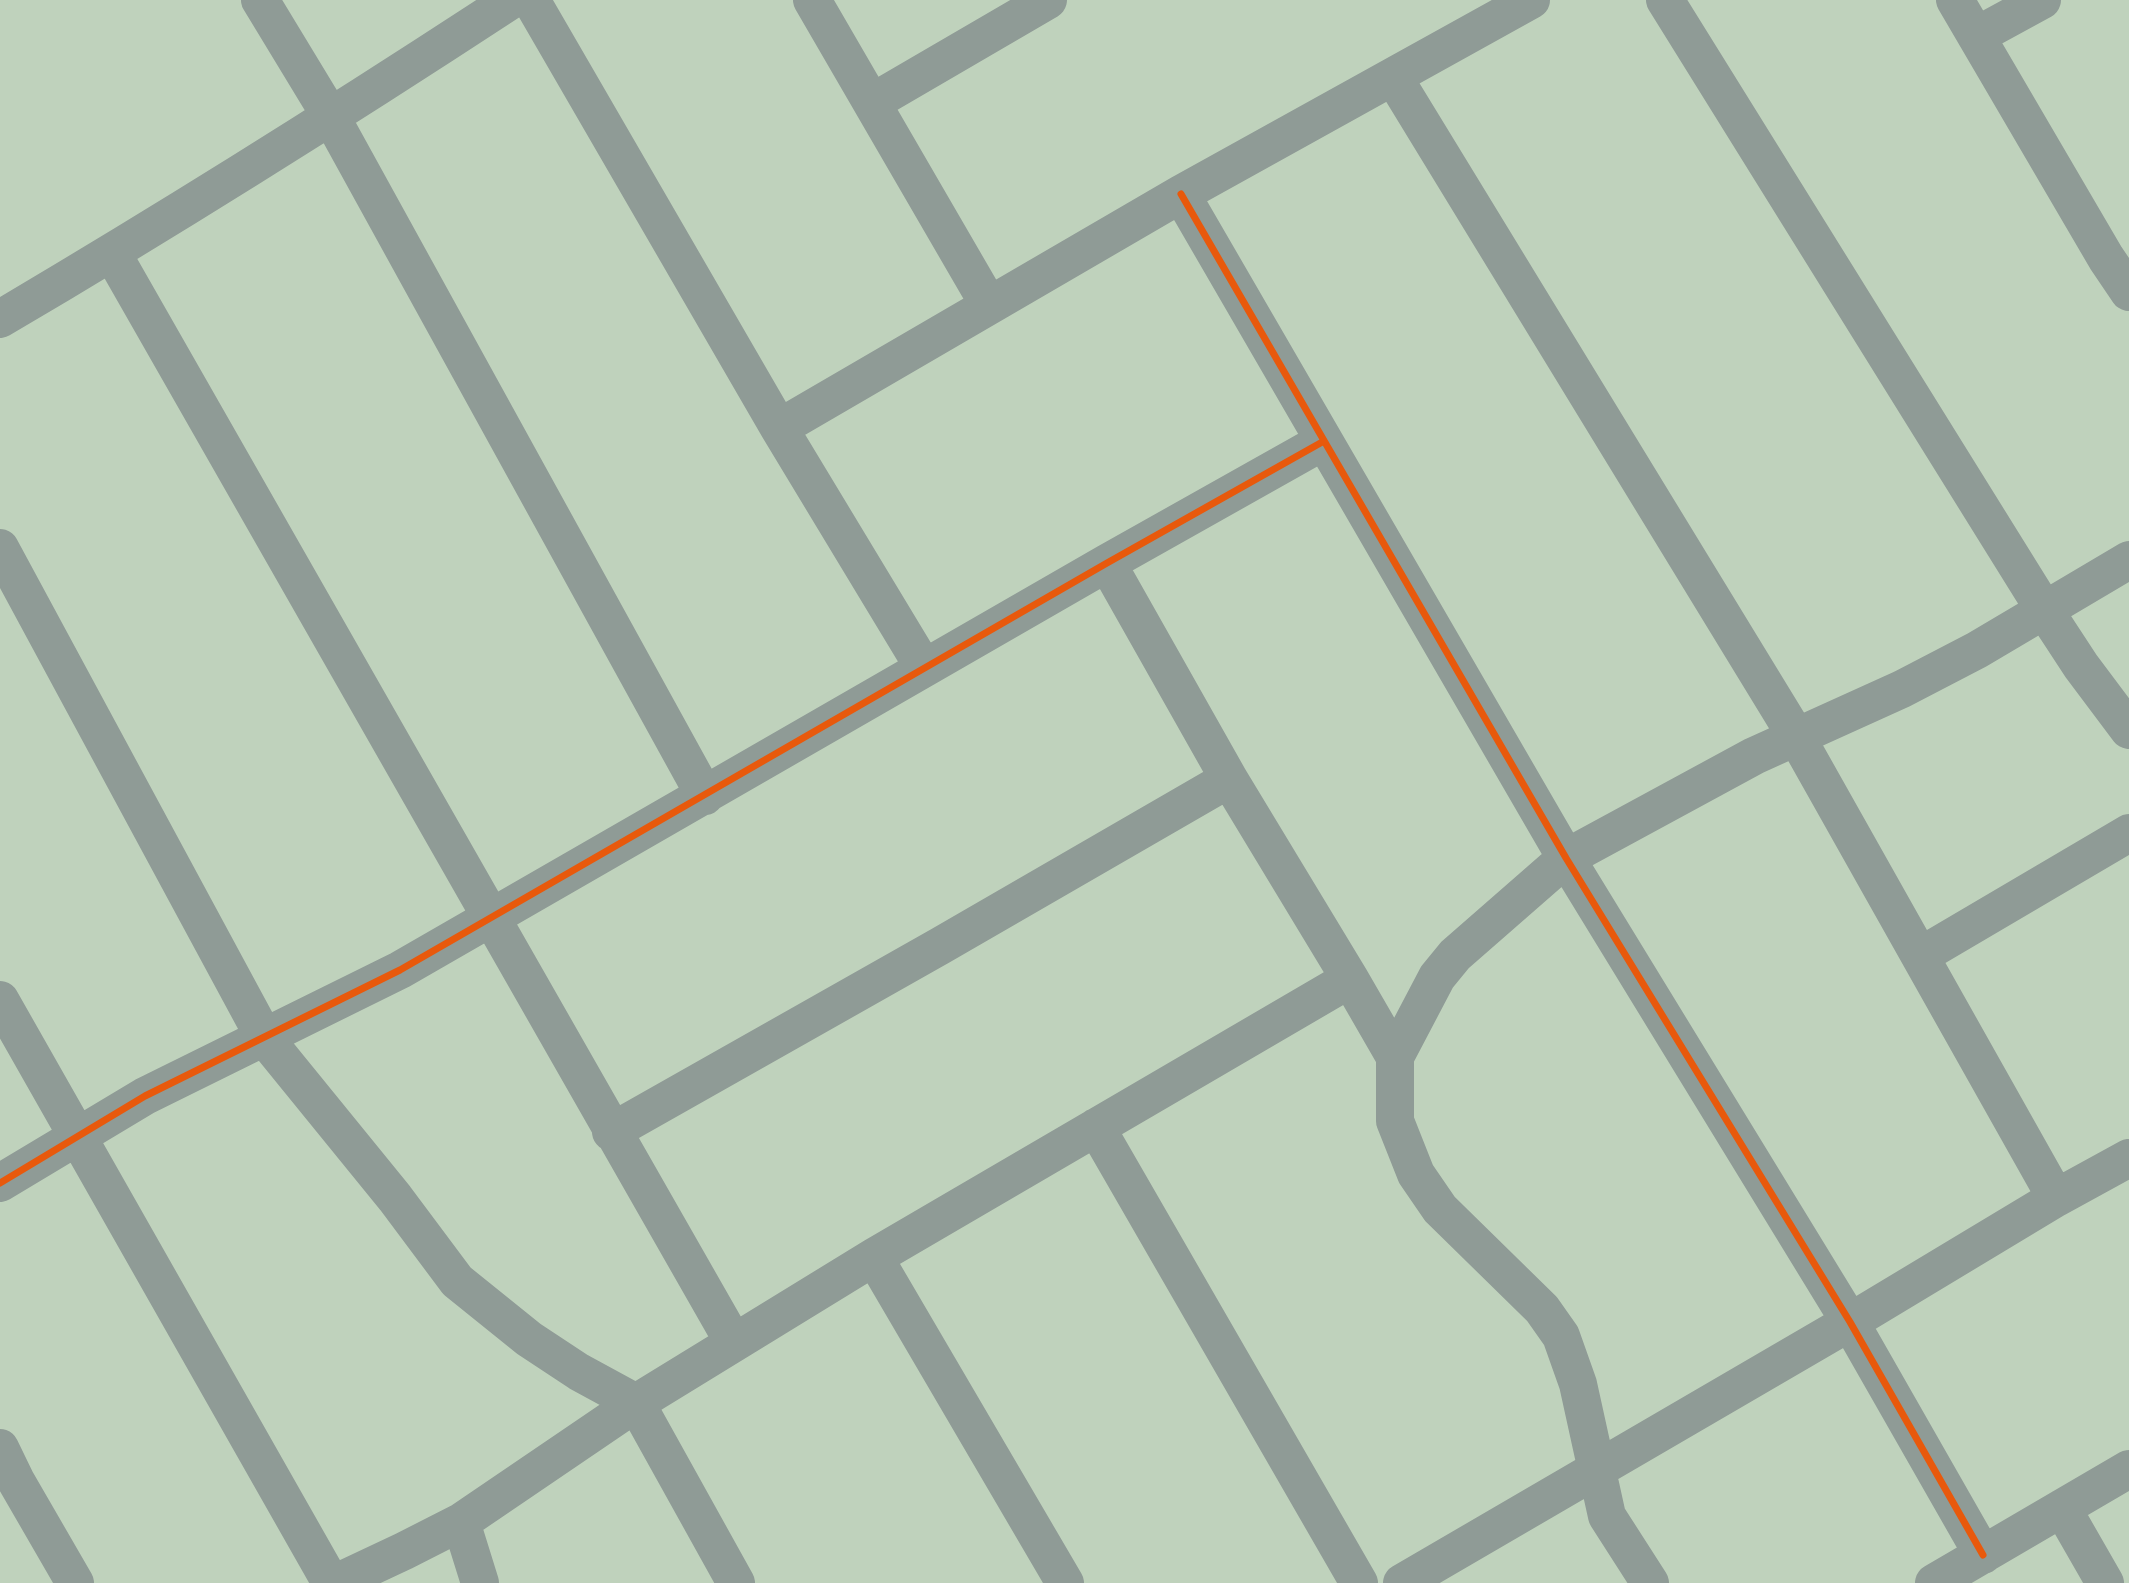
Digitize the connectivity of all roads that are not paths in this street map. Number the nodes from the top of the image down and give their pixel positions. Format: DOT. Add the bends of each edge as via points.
graph roads {
  1 [pos="260,0"];
  2 [pos="511,0"];
  3 [pos="531,0"];
  4 [pos="812,0"];
  5 [pos="1048,0"];
  6 [pos="1531,0"];
  7 [pos="1665,0"];
  8 [pos="1955,0"];
  9 [pos="2042,0"];
  10 [pos="1976,36"];
  11 [pos="1394,78"];
  12 [pos="873,102"];
  13 [pos="331,117"];
  14 [pos="1181,194"];
  15 [pos="2118,251"];
  16 [pos="111,253"];
  17 [pos="2129,292"];
  18 [pos="989,305"];
  19 [pos="0,319"];
  20 [pos="779,428"];
  21 [pos="1324,441"];
  22 [pos="0,548"];
  23 [pos="2129,560"];
  24 [pos="1107,563"];
  25 [pos="9,586"];
  26 [pos="2045,611"];
  27 [pos="924,668"];
  28 [pos="2129,730"];
  29 [pos="1796,736"];
  30 [pos="1229,779"];
  31 [pos="705,796"];
  32 [pos="2129,833"];
  33 [pos="1566,858"];
  34 [pos="490,919"];
  35 [pos="1920,956"];
  36 [pos="1350,979"];
  37 [pos="0,1000"];
  38 [pos="264,1037"];
  39 [pos="1395,1057"];
  40 [pos="1096,1127"];
  41 [pos="611,1132"];
  42 [pos="78,1136"];
  43 [pos="2129,1158"];
  44 [pos="0,1184"];
  45 [pos="2056,1198"];
  46 [pos="874,1257"];
  47 [pos="1850,1322"];
  48 [pos="734,1343"];
  49 [pos="635,1403"];
  50 [pos="0,1448"];
  51 [pos="1596,1469"];
  52 [pos="2129,1469"];
  53 [pos="2063,1508"];
  54 [pos="461,1522"];
  55 [pos="1983,1555"];
  56 [pos="75,1583"];
  57 [pos="334,1583"];
  58 [pos="480,1583"];
  59 [pos="736,1583"];
  60 [pos="1065,1583"];
  61 [pos="1359,1583"];
  62 [pos="1402,1583"];
  63 [pos="1650,1583"];
  64 [pos="1934,1583"];
  65 [pos="2105,1583"];
  1 -- 13 [label="street"];
  2 -- 13 [label="street"];
  3 -- 20 [label="street"];
  4 -- 12 [label="street"];
  5 -- 12 [label="street"];
  6 -- 11 [label="street"];
  7 -- 26 [label="street"];
  8 -- 10 [label="street"];
  9 -- 10 [label="street"];
  10 -- 15 [label="street"];
  11 -- 14 [label="street"];
  11 -- 29 [label="street"];
  12 -- 18 [label="street"];
  13 -- 16 [label="street"];
  13 -- 31 [label="street"];
  14 -- 18 [label="street"];
  14 -- 21 [label="street"];
  15 -- 17 [label="street"];
  16 -- 19 [label="street"];
  16 -- 34 [label="street"];
  18 -- 20 [label="street"];
  20 -- 27 [label="street"];
  21 -- 24 [label="street"];
  21 -- 33 [label="street"];
  22 -- 25 [label="street"];
  23 -- 26 [label="street"];
  24 -- 27 [label="street"];
  24 -- 30 [label="street"];
  25 -- 38 [label="street"];
  26 -- 28 [label="street"];
  26 -- 29 [label="street" via="1902,689"];
  27 -- 31 [label="street"];
  29 -- 33 [label="street"];
  29 -- 35 [label="street"];
  30 -- 36 [label="street"];
  30 -- 41 [label="street"];
  31 -- 34 [label="street"];
  32 -- 35 [label="street"];
  33 -- 39 [label="street" via="1455,955 1437,977"];
  33 -- 47 [label="street"];
  34 -- 38 [label="street" via="400,970"];
  34 -- 41 [label="street"];
  35 -- 45 [label="street"];
  36 -- 39 [label="street"];
  36 -- 40 [label="street"];
  37 -- 42 [label="street"];
  38 -- 42 [label="street" via="145,1096"];
  38 -- 49 [label="street" via="457,1282 529,1339"];
  39 -- 51 [label="street" via="1395,1121 1416,1174 1440,1209 1542,1309 1561,1336 1578,1384"];
  40 -- 46 [label="street"];
  40 -- 61 [label="street"];
  41 -- 48 [label="street"];
  42 -- 44 [label="street"];
  42 -- 57 [label="street"];
  43 -- 45 [label="street"];
  45 -- 47 [label="street"];
  46 -- 48 [label="street"];
  46 -- 60 [label="street"];
  47 -- 51 [label="street"];
  47 -- 55 [label="street"];
  48 -- 49 [label="street"];
  49 -- 54 [label="street"];
  49 -- 59 [label="street"];
  50 -- 56 [label="street"];
  51 -- 62 [label="street"];
  51 -- 63 [label="street" via="1607,1516"];
  52 -- 53 [label="street"];
  53 -- 55 [label="street"];
  53 -- 65 [label="street"];
  54 -- 57 [label="street"];
  54 -- 58 [label="street"];
  55 -- 64 [label="street"];
}
